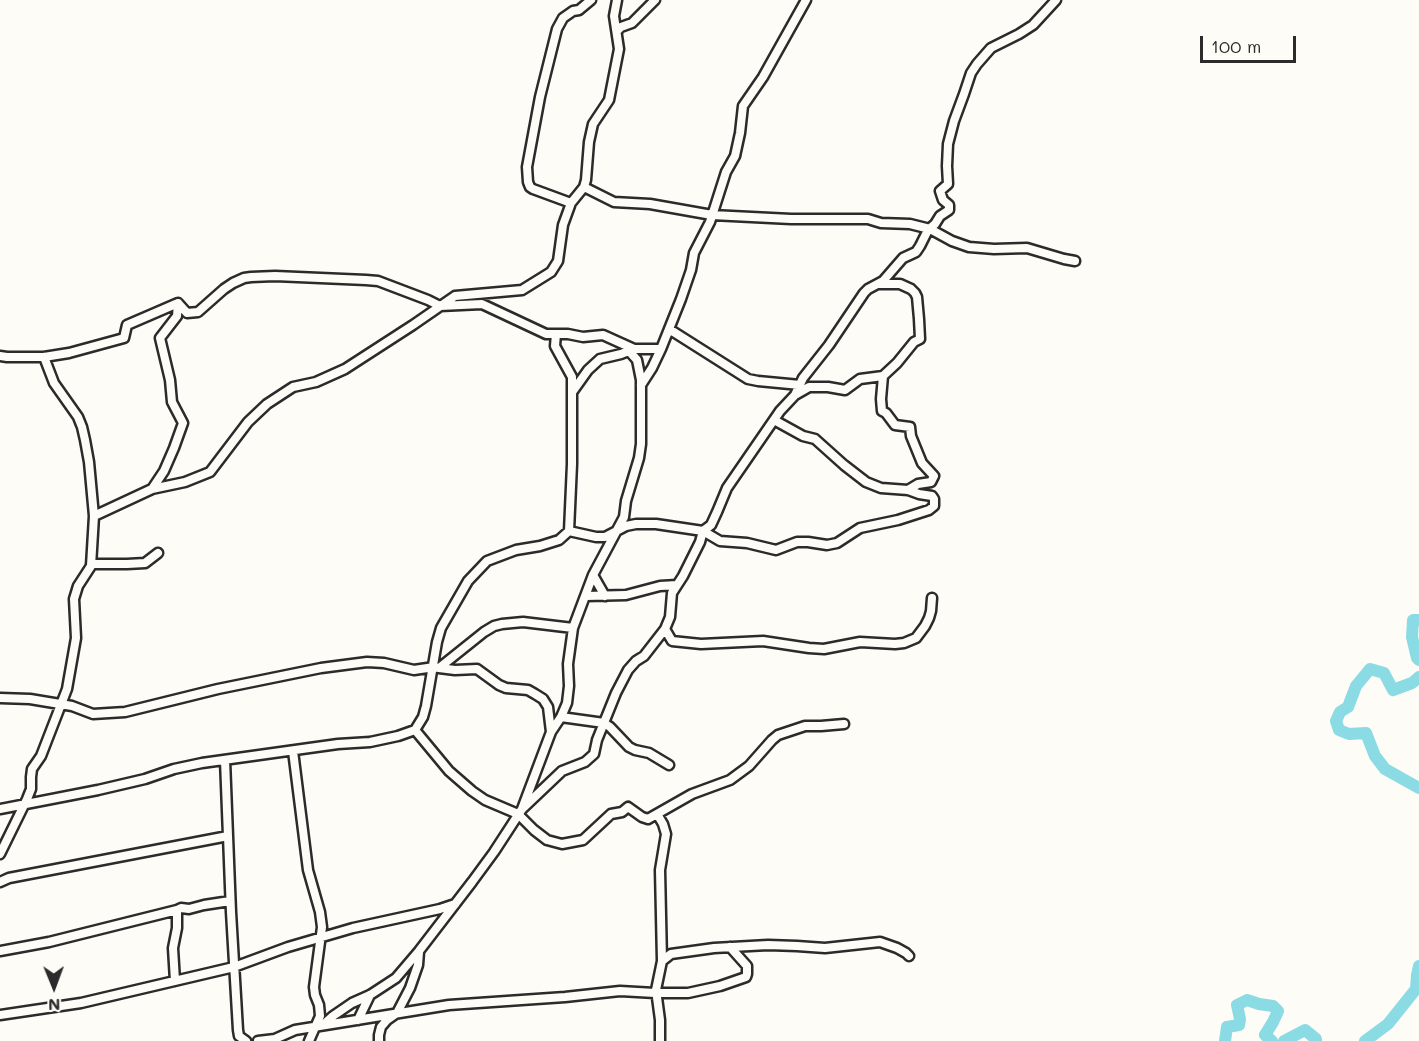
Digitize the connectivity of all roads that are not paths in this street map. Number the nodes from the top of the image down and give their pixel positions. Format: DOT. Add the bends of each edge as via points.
graph roads {
  1 [pos="591,0"];
  2 [pos="616,0"];
  3 [pos="655,0"];
  4 [pos="806,0"];
  5 [pos="1056,0"];
  6 [pos="617,31"];
  7 [pos="584,187"];
  8 [pos="571,203"];
  9 [pos="712,215"];
  10 [pos="930,229"];
  11 [pos="1075,261"];
  12 [pos="879,284"];
  13 [pos="177,303"];
  14 [pos="440,306"];
  15 [pos="669,329"];
  16 [pos="556,334"];
  17 [pos="661,349"];
  18 [pos="631,350"];
  19 [pos="0,356"];
  20 [pos="44,357"];
  21 [pos="883,376"];
  22 [pos="801,385"];
  23 [pos="641,386"];
  24 [pos="573,391"];
  25 [pos="795,395"];
  26 [pos="774,420"];
  27 [pos="152,489"];
  28 [pos="908,490"];
  29 [pos="94,516"];
  30 [pos="568,531"];
  31 [pos="703,531"];
  32 [pos="615,533"];
  33 [pos="158,554"];
  34 [pos="91,564"];
  35 [pos="593,575"];
  36 [pos="677,585"];
  37 [pos="586,596"];
  38 [pos="605,596"];
  39 [pos="932,598"];
  40 [pos="573,628"];
  41 [pos="665,629"];
  42 [pos="436,668"];
  43 [pos="0,698"];
  44 [pos="62,704"];
  45 [pos="561,717"];
  46 [pos="604,723"];
  47 [pos="844,724"];
  48 [pos="415,730"];
  49 [pos="551,732"];
  50 [pos="293,750"];
  51 [pos="225,760"];
  52 [pos="669,765"];
  53 [pos="25,804"];
  54 [pos="0,809"];
  55 [pos="520,812"];
  56 [pos="657,814"];
  57 [pos="228,836"];
  58 [pos="0,854"];
  59 [pos="0,882"];
  60 [pos="230,901"];
  61 [pos="456,904"];
  62 [pos="177,910"];
  63 [pos="321,937"];
  64 [pos="730,947"];
  65 [pos="0,951"];
  66 [pos="418,951"];
  67 [pos="909,956"];
  68 [pos="662,961"];
  69 [pos="234,967"];
  70 [pos="175,981"];
  71 [pos="656,993"];
  72 [pos="370,995"];
  73 [pos="398,1013"];
  74 [pos="0,1015"];
  75 [pos="358,1020"];
  76 [pos="319,1026"];
  77 [pos="246,1041"];
  78 [pos="258,1041"];
  79 [pos="309,1041"];
  80 [pos="379,1041"];
  81 [pos="660,1041"];
  1 -- 8 [label="street" via="563,18 557,28 527,167 530,187"];
  2 -- 6 [label="street"];
  3 -- 6 [label="street" via="632,23"];
  4 -- 9 [label="street" via="743,106 735,156"];
  5 -- 10 [label="street" via="1027,30 984,54 971,73 948,144 948,184 940,191 950,209"];
  6 -- 7 [label="street" via="619,49 609,100 593,124"];
  7 -- 8 [label="street"];
  7 -- 9 [label="street" via="615,202"];
  8 -- 14 [label="street" via="558,261 551,272 522,290 455,296"];
  9 -- 10 [label="street" via="868,219"];
  9 -- 15 [label="street" via="694,254"];
  10 -- 11 [label="street" via="969,247 1027,248"];
  10 -- 12 [label="street" via="916,252 903,258"];
  12 -- 21 [label="street" via="900,284 911,289 917,297 920,319 920,339"];
  12 -- 22 [label="street" via="864,292"];
  13 -- 14 [label="street" via="187,313 198,312 233,283 244,278 275,276 378,281"];
  13 -- 20 [label="street" via="127,325 124,338"];
  13 -- 27 [label="street" via="177,316 160,338 171,402 183,423 164,471"];
  14 -- 16 [label="street" via="482,304 540,332"];
  14 -- 27 [label="street" via="345,369 294,387 267,404 210,472"];
  15 -- 17 [label="street"];
  15 -- 22 [label="street" via="748,379"];
  16 -- 18 [label="street" via="603,335"];
  16 -- 24 [label="street" via="555,346 572,377"];
  17 -- 18 [label="street"];
  17 -- 23 [label="street"];
  18 -- 23 [label="street" via="637,360"];
  18 -- 24 [label="street" via="600,358"];
  19 -- 20 [label="street"];
  20 -- 29 [label="street" via="52,379 82,427"];
  21 -- 25 [label="street" via="860,379 845,390 811,387"];
  21 -- 28 [label="street" via="882,411 895,425 910,427 922,463 934,476 931,482"];
  22 -- 25 [label="street"];
  23 -- 32 [label="street" via="639,458 624,517"];
  24 -- 30 [label="street"];
  25 -- 26 [label="street"];
  26 -- 28 [label="street" via="815,438 866,482 881,488"];
  26 -- 31 [label="street" via="727,488 711,525"];
  27 -- 29 [label="street"];
  28 -- 31 [label="street" via="932,496 934,506 898,520 860,528 837,543 796,542 776,550 720,541"];
  29 -- 34 [label="street"];
  30 -- 32 [label="street" via="596,537"];
  30 -- 42 [label="street" via="559,540 516,550 487,561 478,569 441,628"];
  31 -- 32 [label="street" via="636,524"];
  31 -- 36 [label="street"];
  32 -- 35 [label="street"];
  33 -- 34 [label="street" via="145,563"];
  34 -- 44 [label="street" via="75,592 75,650"];
  35 -- 37 [label="street"];
  35 -- 38 [label="street"];
  36 -- 38 [label="street"];
  36 -- 41 [label="street"];
  37 -- 38 [label="street"];
  37 -- 40 [label="street"];
  39 -- 41 [label="street" via="926,626 916,638 904,643 860,642 831,648 763,641 701,644 672,641"];
  40 -- 42 [label="street" via="523,622 494,626"];
  40 -- 45 [label="street" via="569,693"];
  41 -- 46 [label="street" via="628,670"];
  42 -- 44 [label="street" via="414,670 375,661 321,668 125,712 93,714"];
  42 -- 48 [label="street" via="423,717"];
  42 -- 49 [label="street" via="477,669 506,688 536,694 548,708"];
  43 -- 44 [label="street"];
  44 -- 53 [label="street" via="32,769"];
  45 -- 46 [label="street"];
  45 -- 49 [label="street"];
  46 -- 52 [label="street" via="629,747"];
  46 -- 55 [label="street" via="591,757 562,771"];
  47 -- 56 [label="street" via="805,726 778,735 730,780 692,794"];
  48 -- 50 [label="street" via="370,742"];
  48 -- 55 [label="street" via="449,771 472,791 484,800"];
  49 -- 55 [label="street"];
  50 -- 51 [label="street"];
  50 -- 63 [label="street"];
  51 -- 53 [label="street"];
  51 -- 57 [label="street"];
  53 -- 54 [label="street"];
  53 -- 58 [label="street"];
  55 -- 56 [label="street" via="534,830 561,844 583,840 611,814 628,807 648,819"];
  55 -- 61 [label="street"];
  56 -- 68 [label="street" via="666,834 660,870"];
  57 -- 59 [label="street"];
  57 -- 60 [label="street"];
  60 -- 62 [label="street"];
  60 -- 69 [label="street"];
  61 -- 63 [label="street"];
  61 -- 66 [label="street"];
  62 -- 65 [label="street"];
  62 -- 70 [label="street"];
  63 -- 69 [label="street"];
  63 -- 76 [label="street" via="314,987"];
  64 -- 67 [label="street" via="825,948 880,942"];
  64 -- 68 [label="street" via="676,953"];
  64 -- 71 [label="street" via="747,966 744,978 688,993"];
  66 -- 72 [label="street" via="396,978"];
  66 -- 73 [label="street" via="418,965"];
  68 -- 71 [label="street"];
  69 -- 70 [label="street"];
  69 -- 77 [label="street" via="238,1030"];
  70 -- 74 [label="street" via="81,1003"];
  71 -- 73 [label="street" via="620,991"];
  71 -- 81 [label="street"];
  72 -- 75 [label="street"];
  72 -- 76 [label="street"];
  73 -- 75 [label="street"];
  73 -- 80 [label="street" via="381,1027"];
  75 -- 76 [label="street"];
  76 -- 78 [label="street"];
  76 -- 79 [label="street"];
}
